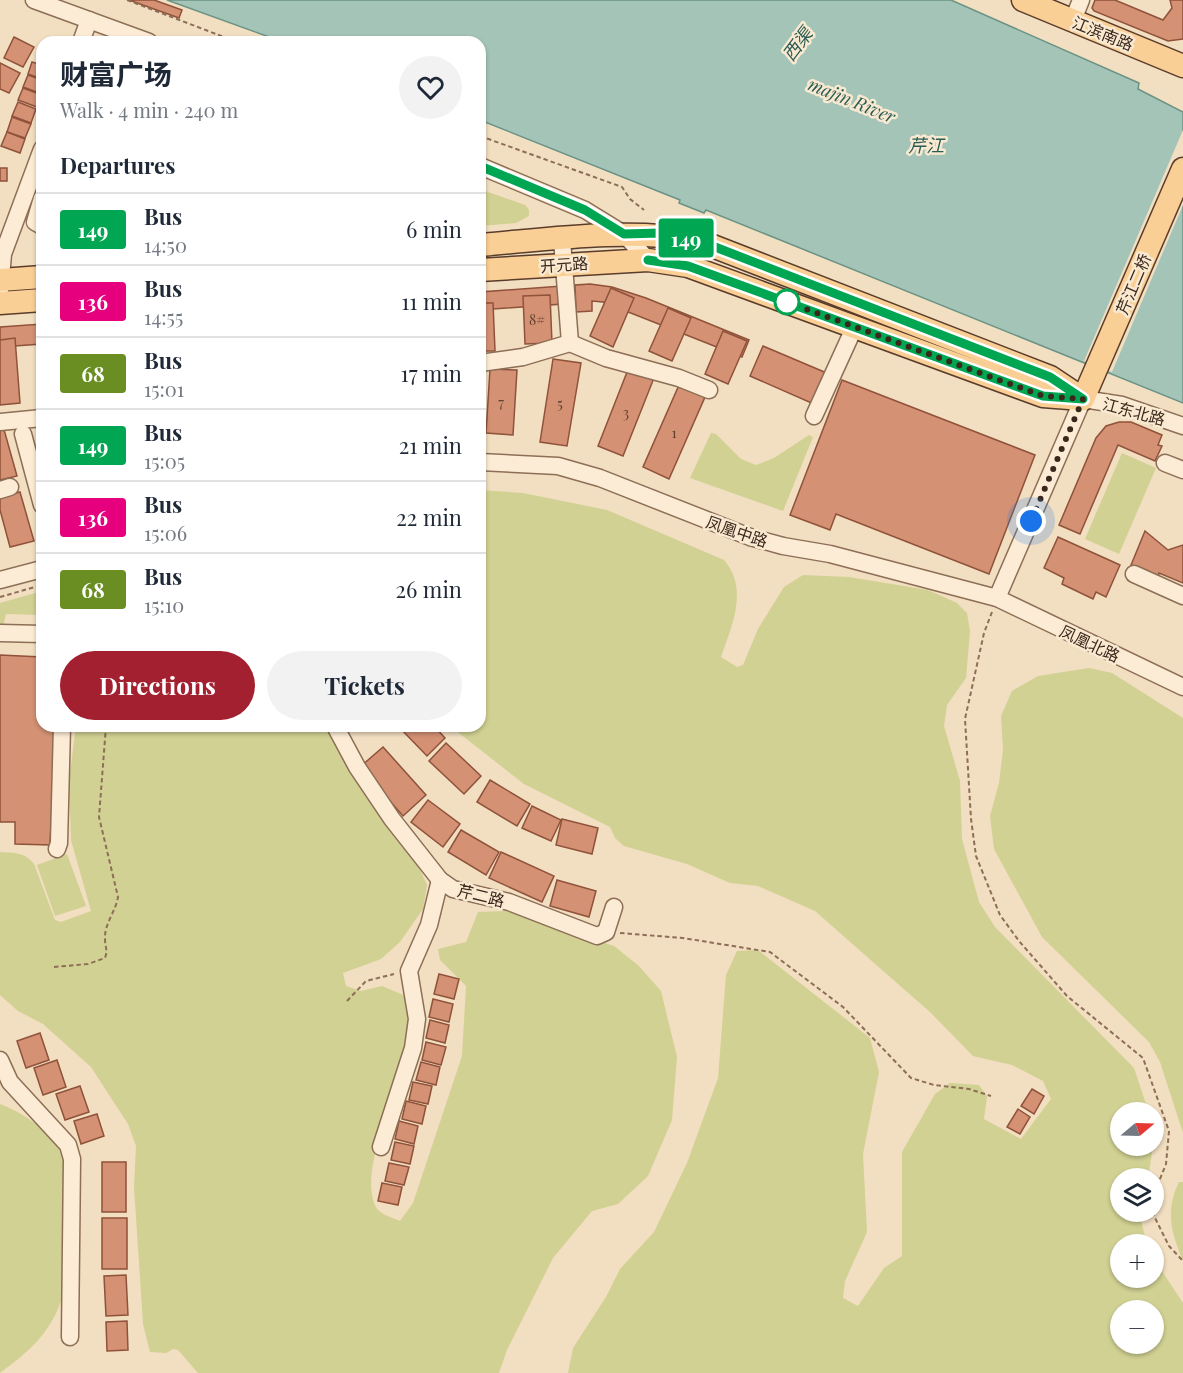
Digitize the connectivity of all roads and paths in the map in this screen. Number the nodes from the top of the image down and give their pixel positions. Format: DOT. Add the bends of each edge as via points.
graph roads {
  1 [pos="34,0"];
  2 [pos="127,0"];
  3 [pos="1023,0"];
  4 [pos="1050,5"];
  5 [pos="1077,10"];
  6 [pos="89,20"];
  7 [pos="83,36"];
  8 [pos="133,36"];
  9 [pos="221,36"];
  10 [pos="1183,66"];
  11 [pos="486,138"];
  12 [pos="36,165"];
  13 [pos="486,169"];
  14 [pos="1183,169"];
  15 [pos="644,210"];
  16 [pos="624,234"];
  17 [pos="562,240"];
  18 [pos="486,245"];
  19 [pos="648,260"];
  20 [pos="564,264"];
  21 [pos="486,270"];
  22 [pos="36,278"];
  23 [pos="0,283"];
  24 [pos="36,300"];
  25 [pos="0,303"];
  26 [pos="855,326"];
  27 [pos="570,343"];
  28 [pos="486,362"];
  29 [pos="709,390"];
  30 [pos="1083,399"];
  31 [pos="814,416"];
  32 [pos="36,419"];
  33 [pos="0,422"];
  34 [pos="1183,426"];
  35 [pos="23,434"];
  36 [pos="486,462"];
  37 [pos="1165,463"];
  38 [pos="486,470"];
  39 [pos="1183,470"];
  40 [pos="36,482"];
  41 [pos="629,489"];
  42 [pos="36,571"];
  43 [pos="1134,574"];
  44 [pos="0,580"];
  45 [pos="36,587"];
  46 [pos="1183,596"];
  47 [pos="0,597"];
  48 [pos="997,598"];
  49 [pos="0,633"];
  50 [pos="36,634"];
  51 [pos="1183,687"];
  52 [pos="62,732"];
  53 [pos="106,732"];
  54 [pos="338,732"];
  55 [pos="57,849"];
  56 [pos="440,880"];
  57 [pos="614,907"];
  58 [pos="602,935"];
  59 [pos="54,967"];
  60 [pos="408,971"];
  61 [pos="347,1001"];
  62 [pos="0,1060"];
  63 [pos="992,1096"];
  64 [pos="381,1147"];
  65 [pos="1183,1261"];
  66 [pos="70,1337"];
  1 -- 6 [label="street"];
  2 -- 9 [label="path"];
  3 -- 4 [label="main road, 江滨南路"];
  4 -- 5 [label="main road, 江滨南路"];
  5 -- 10 [label="main road, 江滨南路"];
  6 -- 7 [label="street"];
  6 -- 8 [label="street"];
  11 -- 15 [label="path" via="622,187 630,200"];
  12 -- 23 [label="street" via="3,254"];
  13 -- 16 [label="street" via="585,210"];
  14 -- 30 [label="main road, 芹江二桥"];
  16 -- 17 [label="main road, 开元路"];
  16 -- 19 [label="street"];
  16 -- 30 [label="main road, 开元路" via="659,233 697,240 1050,377"];
  17 -- 18 [label="main road, 开元路"];
  17 -- 20 [label="street"];
  19 -- 20 [label="main road, 开元路"];
  19 -- 26 [label="main road, 开元路" via="688,266"];
  20 -- 21 [label="main road, 开元路"];
  20 -- 27 [label="street"];
  22 -- 23 [label="main road"];
  24 -- 25 [label="main road"];
  26 -- 30 [label="main road, 开元路" via="1043,396"];
  26 -- 31 [label="street"];
  27 -- 28 [label="street" via="523,357"];
  27 -- 29 [label="street"];
  30 -- 34 [label="street, 江东北路" via="1122,405"];
  30 -- 48 [label="street"];
  32 -- 33 [label="street"];
  35 -- 40 [label="street"];
  36 -- 41 [label="street, 凤凰中路" via="558,466"];
  37 -- 39 [label="street"];
  38 -- 41 [label="street" via="550,472"];
  41 -- 48 [label="street, 凤凰中路" via="750,537"];
  42 -- 44 [label="street"];
  43 -- 46 [label="street"];
  45 -- 47 [label="path"];
  48 -- 51 [label="street, 凤凰北路"];
  48 -- 65 [label="path" via="984,633 965,719 976,856 1000,915 1019,941 1067,996 1143,1058 1168,1131 1166,1164 1156,1189 1154,1216 1169,1246"];
  49 -- 50 [label="street"];
  52 -- 55 [label="street"];
  53 -- 59 [label="path" via="99,817 117,907 104,938 105,958"];
  54 -- 56 [label="street, 芹二路" via="386,810"];
  56 -- 58 [label="street, 芹二路" via="453,889 509,902"];
  56 -- 60 [label="street" via="429,925"];
  57 -- 58 [label="street"];
  58 -- 63 [label="path" via="683,938 770,952 843,1007 911,1078"];
  60 -- 61 [label="path" via="366,981"];
  60 -- 64 [label="street" via="417,1019 413,1048"];
  62 -- 66 [label="street" via="10,1083 68,1145 72,1159"];
}
